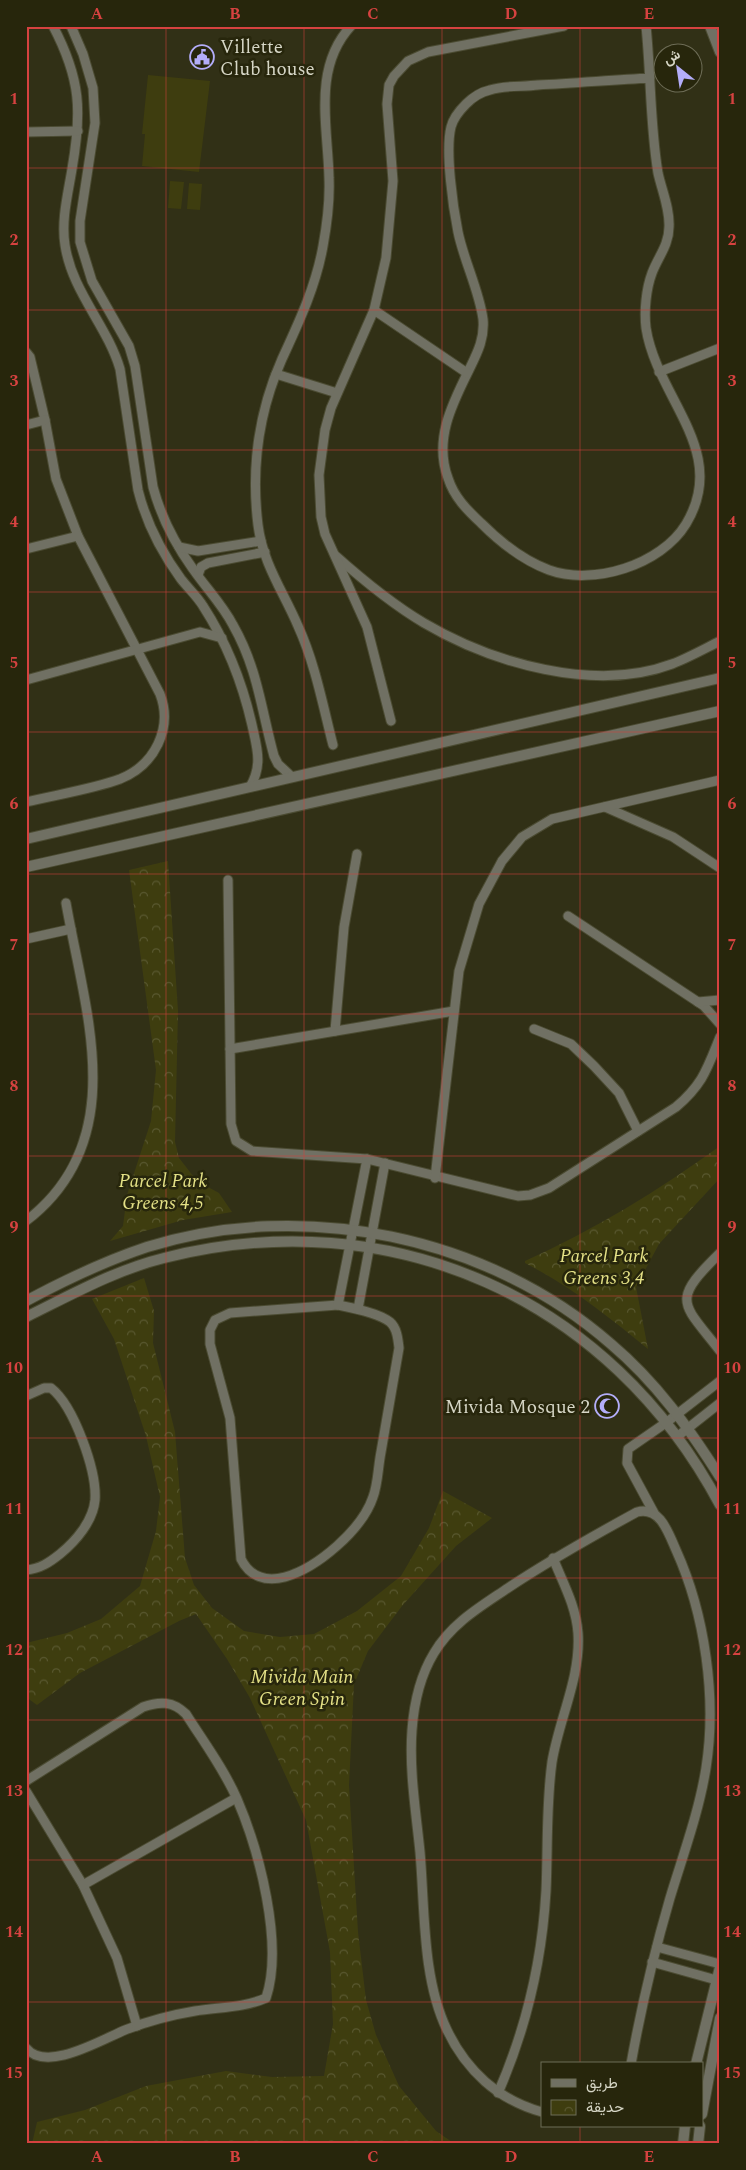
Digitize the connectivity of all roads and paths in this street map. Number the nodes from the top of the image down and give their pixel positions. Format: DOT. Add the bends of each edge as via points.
graph roads {
  1 [pos="53,26"];
  2 [pos="71,26"];
  3 [pos="351,26"];
  4 [pos="564,26"];
  5 [pos="646,26"];
  6 [pos="710,26"];
  7 [pos="720,52"];
  8 [pos="650,78"];
  9 [pos="78,131"];
  10 [pos="26,132"];
  11 [pos="374,310"];
  12 [pos="720,348"];
  13 [pos="26,352"];
  14 [pos="659,372"];
  15 [pos="467,373"];
  16 [pos="276,374"];
  17 [pos="337,393"];
  18 [pos="140,407"];
  19 [pos="125,410"];
  20 [pos="45,420"];
  21 [pos="26,424"];
  22 [pos="78,536"];
  23 [pos="261,541"];
  24 [pos="179,547"];
  25 [pos="26,549"];
  26 [pos="264,552"];
  27 [pos="332,553"];
  28 [pos="198,575"];
  29 [pos="222,638"];
  30 [pos="720,641"];
  31 [pos="138,650"];
  32 [pos="720,678"];
  33 [pos="26,680"];
  34 [pos="720,711"];
  35 [pos="391,721"];
  36 [pos="268,730"];
  37 [pos="254,733"];
  38 [pos="333,745"];
  39 [pos="292,777"];
  40 [pos="720,780"];
  41 [pos="250,787"];
  42 [pos="26,802"];
  43 [pos="604,807"];
  44 [pos="26,839"];
  45 [pos="357,854"];
  46 [pos="26,867"];
  47 [pos="720,868"];
  48 [pos="228,880"];
  49 [pos="66,903"];
  50 [pos="568,916"];
  51 [pos="71,929"];
  52 [pos="26,939"];
  53 [pos="720,1000"];
  54 [pos="698,1002"];
  55 [pos="454,1011"];
  56 [pos="720,1024"];
  57 [pos="534,1030"];
  58 [pos="335,1031"];
  59 [pos="720,1037"];
  60 [pos="230,1050"];
  61 [pos="638,1131"];
  62 [pos="367,1159"];
  63 [pos="385,1163"];
  64 [pos="435,1178"];
  65 [pos="26,1221"];
  66 [pos="353,1231"];
  67 [pos="371,1235"];
  68 [pos="351,1243"];
  69 [pos="369,1246"];
  70 [pos="720,1253"];
  71 [pos="26,1301"];
  72 [pos="338,1305"];
  73 [pos="358,1309"];
  74 [pos="26,1317"];
  75 [pos="720,1352"];
  76 [pos="720,1381"];
  77 [pos="26,1396"];
  78 [pos="720,1403"];
  79 [pos="678,1414"];
  80 [pos="667,1422"];
  81 [pos="688,1428"];
  82 [pos="678,1436"];
  83 [pos="720,1477"];
  84 [pos="720,1505"];
  85 [pos="654,1513"];
  86 [pos="553,1558"];
  87 [pos="26,1570"];
  88 [pos="26,1780"];
  89 [pos="26,1791"];
  90 [pos="236,1798"];
  91 [pos="83,1886"];
  92 [pos="657,1947"];
  93 [pos="652,1962"];
  94 [pos="720,1966"];
  95 [pos="718,1980"];
  96 [pos="720,2018"];
  97 [pos="137,2026"];
  98 [pos="26,2048"];
  99 [pos="632,2062"];
  100 [pos="697,2062"];
  101 [pos="498,2093"];
  102 [pos="704,2103"];
  103 [pos="541,2112"];
  104 [pos="686,2128"];
  105 [pos="700,2128"];
  106 [pos="683,2144"];
  107 [pos="698,2144"];
  1 -- 9 [label="street" via="69,59 78,90"];
  2 -- 18 [label="street" via="93,88 95,123 80,221 80,242 92,281 129,346"];
  3 -- 16 [label="street" via="338,45 326,80 324,107 329,180 324,246 296,332"];
  4 -- 11 [label="street" via="428,52 408,61 394,76 387,94 393,181 391,220"];
  5 -- 8 [label="street"];
  6 -- 7 [label="street"];
  8 -- 14 [label="street" via="658,172 669,215 669,232 652,274 646,300 646,328"];
  8 -- 15 [label="street" via="492,89 478,94 457,114 451,127 449,171 458,232 480,307 483,331 477,354"];
  9 -- 10 [label="street"];
  9 -- 19 [label="street" via="64,220 65,244 78,288 115,352"];
  11 -- 15 [label="street"];
  11 -- 17 [label="street"];
  12 -- 14 [label="street"];
  13 -- 20 [label="street" via="30,357"];
  14 -- 15 [label="street" via="698,449 700,475 696,501 686,525 669,546 633,567 593,576 552,572 515,554 460,502 448,478 442,452 444,426"];
  16 -- 17 [label="street"];
  16 -- 23 [label="street" via="263,414 255,472"];
  17 -- 27 [label="street" via="325,430 318,475 321,518"];
  18 -- 19 [label="street"];
  18 -- 24 [label="street" via="157,502"];
  19 -- 29 [label="street" via="138,490 151,528"];
  20 -- 21 [label="street"];
  20 -- 22 [label="street" via="56,479"];
  22 -- 25 [label="street"];
  22 -- 31 [label="street"];
  23 -- 24 [label="street" via="198,550"];
  23 -- 26 [label="street"];
  24 -- 28 [label="street"];
  26 -- 28 [label="street" via="208,562"];
  26 -- 38 [label="street" via="274,580 307,646"];
  27 -- 30 [label="street" via="376,591 424,623 477,648 532,666 578,675 625,674 671,664"];
  27 -- 35 [label="street" via="367,627"];
  28 -- 36 [label="street" via="233,625 248,656 260,689"];
  29 -- 31 [label="street" via="200,632"];
  29 -- 37 [label="street" via="245,693"];
  31 -- 33 [label="street"];
  31 -- 42 [label="street" via="165,706 166,721 155,751 140,767 121,779"];
  32 -- 39 [label="street"];
  34 -- 46 [label="street"];
  36 -- 37 [label="street"];
  36 -- 39 [label="street" via="278,764"];
  37 -- 41 [label="street" via="259,759"];
  39 -- 41 [label="street"];
  40 -- 43 [label="street"];
  41 -- 44 [label="street"];
  43 -- 47 [label="street" via="673,837"];
  43 -- 55 [label="street" via="552,819 522,837 502,861 479,904 459,971"];
  45 -- 58 [label="street" via="344,927"];
  48 -- 60 [label="street"];
  49 -- 51 [label="street"];
  50 -- 54 [label="street"];
  51 -- 52 [label="street"];
  51 -- 65 [label="street" via="94,1072 92,1115 80,1154 69,1176 58,1192"];
  53 -- 54 [label="street"];
  54 -- 56 [label="street" via="710,1010"];
  55 -- 58 [label="street"];
  55 -- 64 [label="street"];
  57 -- 61 [label="street" via="571,1044 594,1066 619,1093"];
  58 -- 60 [label="street"];
  59 -- 61 [label="street" via="703,1079 693,1093"];
  60 -- 62 [label="street" via="231,1124 236,1141 252,1150"];
  61 -- 64 [label="street" via="549,1188 530,1195 506,1195"];
  62 -- 63 [label="street"];
  62 -- 66 [label="street"];
  63 -- 64 [label="street"];
  63 -- 67 [label="street"];
  66 -- 67 [label="street"];
  66 -- 68 [label="street"];
  66 -- 71 [label="street" via="276,1227 180,1239 113,1259"];
  67 -- 69 [label="street"];
  67 -- 79 [label="street" via="414,1242 459,1256 495,1270 544,1296 612,1344"];
  68 -- 69 [label="street"];
  68 -- 72 [label="street"];
  68 -- 74 [label="street" via="262,1241 197,1250 117,1273"];
  69 -- 73 [label="street"];
  69 -- 80 [label="street" via="450,1267 522,1299 582,1338 633,1384"];
  70 -- 75 [label="street" via="692,1283 686,1302 691,1316"];
  72 -- 73 [label="street"];
  72 -- 73 [label="street" via="230,1313 214,1320 210,1330 210,1344 230,1418 241,1559 253,1575 263,1578 275,1580 316,1563 353,1528 373,1498 399,1348 391,1322"];
  76 -- 79 [label="street"];
  77 -- 87 [label="street" via="51,1388 67,1407 88,1460 95,1501 86,1526 69,1547 50,1562 34,1570"];
  78 -- 81 [label="street"];
  79 -- 80 [label="street"];
  79 -- 81 [label="street"];
  80 -- 82 [label="street"];
  80 -- 85 [label="street" via="633,1444 626,1455"];
  81 -- 82 [label="street"];
  81 -- 83 [label="street"];
  82 -- 84 [label="street"];
  85 -- 86 [label="street" via="637,1512"];
  85 -- 92 [label="street" via="672,1541 692,1594 703,1641 710,1708 709,1747 703,1784"];
  86 -- 101 [label="street" via="574,1608 578,1634 577,1661 552,1763 546,1893 536,1975 521,2032"];
  86 -- 101 [label="street" via="473,1611 447,1635 427,1666 413,1717 412,1761 430,1966 436,2000 448,2031 465,2060"];
  88 -- 90 [label="street" via="143,1707 169,1703 186,1714"];
  89 -- 91 [label="street"];
  90 -- 91 [label="street"];
  90 -- 97 [label="street" via="260,1863 272,1944 272,1980 266,1998 251,2004 159,2018"];
  91 -- 97 [label="street" via="117,1958"];
  92 -- 93 [label="street"];
  92 -- 94 [label="street"];
  93 -- 95 [label="street"];
  93 -- 99 [label="street"];
  94 -- 95 [label="street"];
  95 -- 100 [label="street"];
  96 -- 102 [label="street"];
  97 -- 98 [label="street" via="74,2052 46,2059 31,2054"];
  101 -- 103 [label="street"];
  104 -- 106 [label="street"];
  105 -- 107 [label="street"];
}
